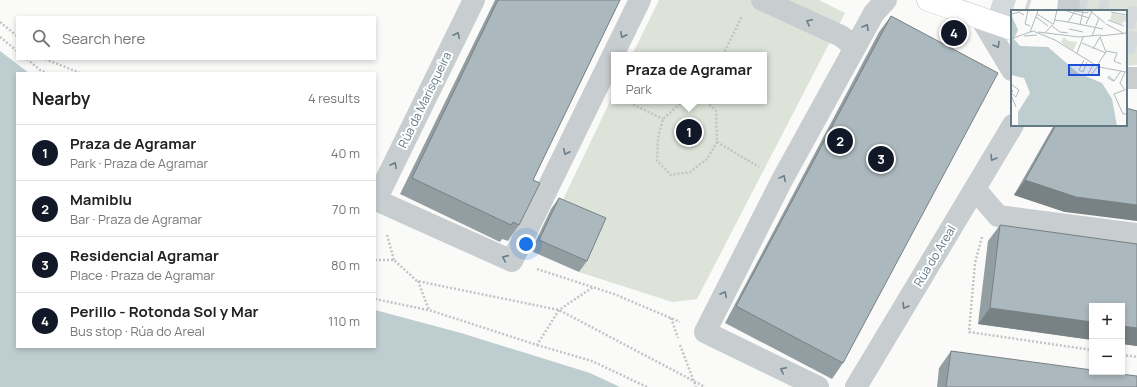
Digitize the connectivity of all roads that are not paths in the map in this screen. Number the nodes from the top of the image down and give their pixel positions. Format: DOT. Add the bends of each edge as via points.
graph roads {
  1 [pos="474,0"];
  2 [pos="640,0"];
  3 [pos="762,0"];
  4 [pos="886,0"];
  5 [pos="928,0"];
  6 [pos="1069,0"];
  7 [pos="1068,10"];
  8 [pos="982,20"];
  9 [pos="1011,29"];
  10 [pos="855,47"];
  11 [pos="614,52"];
  12 [pos="611,59"];
  13 [pos="1011,68"];
  14 [pos="1013,126"];
  15 [pos="975,189"];
  16 [pos="376,200"];
  17 [pos="376,200"];
  18 [pos="1137,234"];
  19 [pos="818,387"];
  20 [pos="856,387"];
  17 -- 1 [label="street, Rúa da Marisqueira, one-way"];
  2 -- 11 [label="street, Rúa da Marisqueira, one-way"];
  10 -- 3 [label="street, one-way" via="841,36"];
  10 -- 4 [label="street, one-way" via="874,13"];
  5 -- 8 [label="highway"];
  6 -- 7 [label="street"];
  8 -- 9 [label="highway"];
  8 -- 13 [label="street, one-way"];
  19 -- 10 [label="street, one-way" via="705,332 782,180"];
  12 -- 16 [label="street, Rúa da Marisqueira, one-way" via="512,261"];
  14 -- 15 [label="street, Rúa do Areal, one-way"];
  15 -- 18 [label="street" via="998,216"];
  15 -- 20 [label="street, Rúa do Areal, one-way"];
}
